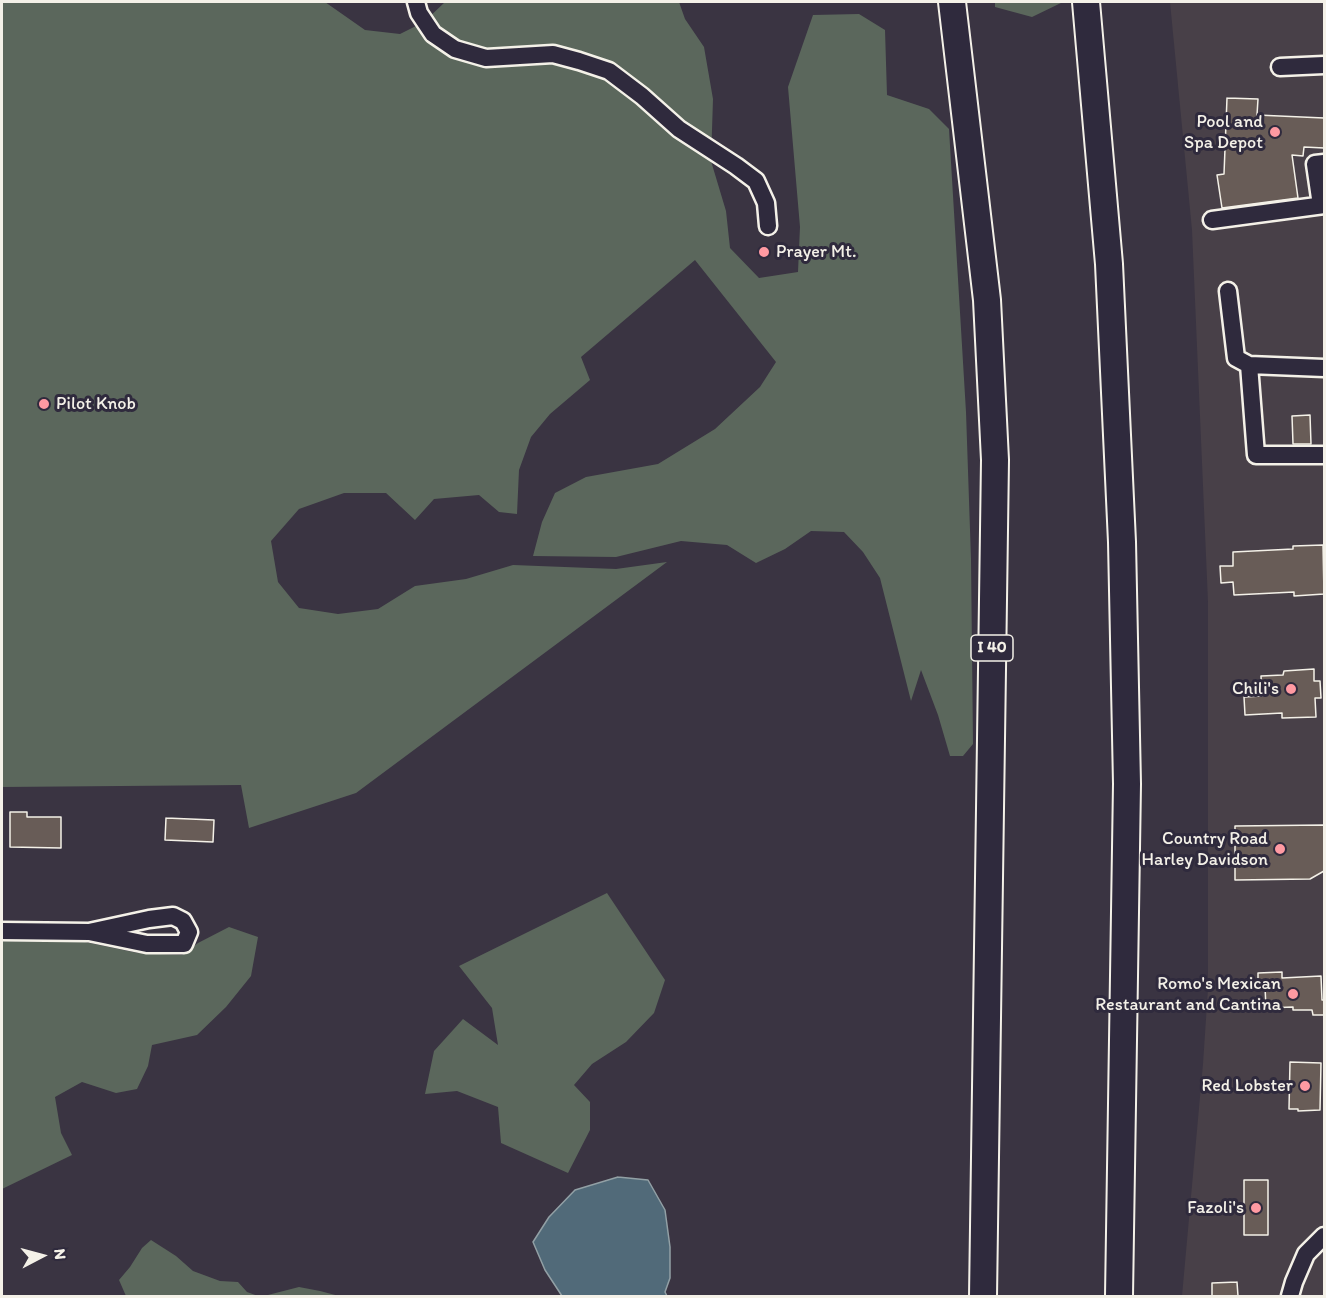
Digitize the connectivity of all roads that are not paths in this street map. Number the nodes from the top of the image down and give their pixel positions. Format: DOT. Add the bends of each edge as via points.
graph roads {
  1 [pos="416,2"];
  2 [pos="952,2"];
  3 [pos="1086,2"];
  4 [pos="1324,65"];
  5 [pos="1280,67"];
  6 [pos="1324,163"];
  7 [pos="1323,205"];
  8 [pos="1212,220"];
  9 [pos="768,226"];
  10 [pos="1228,291"];
  11 [pos="1249,365"];
  12 [pos="1324,368"];
  13 [pos="1324,455"];
  14 [pos="2,931"];
  15 [pos="89,932"];
  16 [pos="1324,1236"];
  17 [pos="983,1296"];
  18 [pos="1119,1296"];
  19 [pos="1290,1296"];
  1 -- 9 [label="street" via="433,34 455,49 486,58 553,54 609,71 678,129 756,182 766,203"];
  2 -- 17 [label="highway, I 40" via="987,300 995,460"];
  3 -- 18 [label="highway" via="1109,264 1122,542 1127,784"];
  4 -- 5 [label="street"];
  6 -- 7 [label="street" via="1315,164"];
  7 -- 8 [label="street"];
  10 -- 11 [label="street" via="1236,358"];
  11 -- 12 [label="street"];
  11 -- 13 [label="street" via="1256,455"];
  14 -- 15 [label="street"];
  15 -- 15 [label="street" via="147,944 184,944 189,932 183,921 173,916"];
  16 -- 19 [label="street" via="1306,1254"];
}
